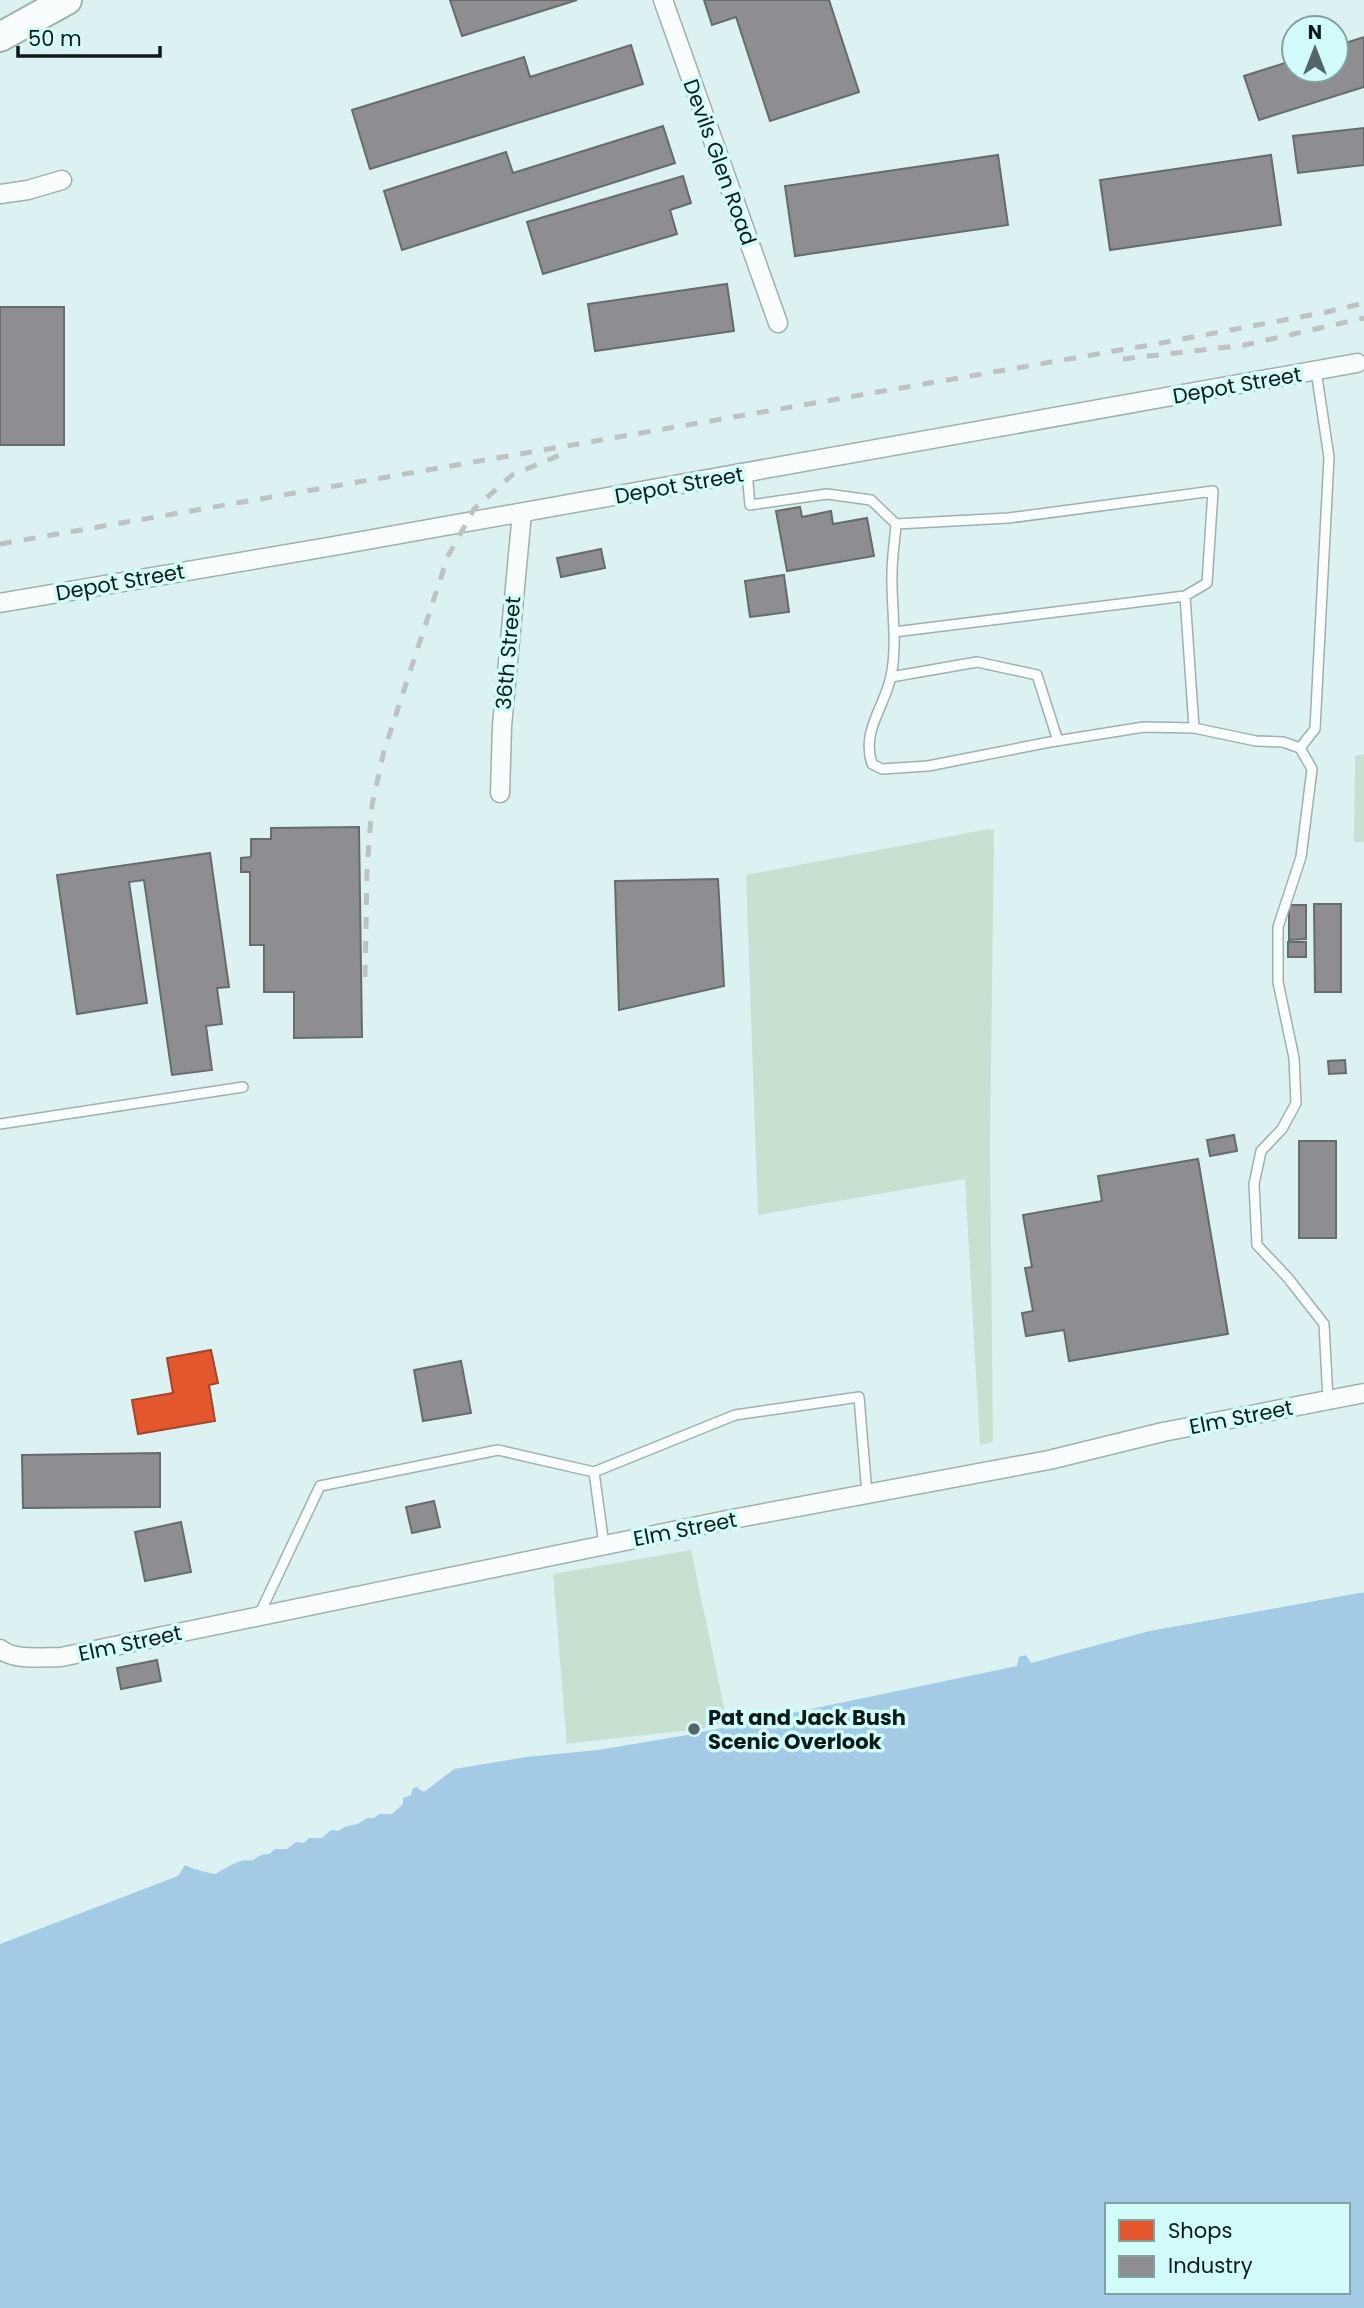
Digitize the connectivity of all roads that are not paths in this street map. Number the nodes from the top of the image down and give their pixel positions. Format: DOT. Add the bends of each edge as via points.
graph roads {
  1 [pos="67,0"];
  2 [pos="663,0"];
  3 [pos="0,37"];
  4 [pos="62,180"];
  5 [pos="0,194"];
  6 [pos="778,323"];
  7 [pos="1357,363"];
  8 [pos="1316,371"];
  9 [pos="747,472"];
  10 [pos="522,513"];
  11 [pos="896,524"];
  12 [pos="1185,596"];
  13 [pos="0,603"];
  14 [pos="894,632"];
  15 [pos="891,677"];
  16 [pos="1194,728"];
  17 [pos="1058,741"];
  18 [pos="1300,748"];
  19 [pos="500,793"];
  20 [pos="243,1087"];
  21 [pos="0,1124"];
  22 [pos="1364,1393"];
  23 [pos="1328,1400"];
  24 [pos="594,1472"];
  25 [pos="867,1494"];
  26 [pos="604,1545"];
  27 [pos="259,1616"];
  28 [pos="3,1652"];
  1 -- 3 [label="main road"];
  2 -- 6 [label="street, Devils Glen Road"];
  4 -- 5 [label="street"];
  7 -- 8 [label="street, Depot Street"];
  8 -- 9 [label="street, Depot Street"];
  8 -- 18 [label="lane" via="1329,457 1315,729"];
  9 -- 10 [label="street, Depot Street"];
  9 -- 11 [label="lane" via="750,505 827,494 871,500"];
  10 -- 13 [label="street, Depot Street"];
  10 -- 19 [label="street, 36th Street"];
  11 -- 12 [label="lane" via="1009,518 1213,491 1207,583"];
  11 -- 14 [label="lane"];
  12 -- 14 [label="lane"];
  12 -- 16 [label="lane"];
  14 -- 15 [label="lane"];
  15 -- 17 [label="lane" via="977,662 1037,675"];
  15 -- 17 [label="lane" via="867,750 872,764 882,769 928,766"];
  16 -- 17 [label="lane" via="1144,727"];
  16 -- 18 [label="lane"];
  18 -- 23 [label="lane" via="1312,769 1301,857 1278,927 1278,982 1294,1058 1296,1103 1282,1129 1261,1151 1254,1184 1257,1245 1324,1324"];
  20 -- 21 [label="lane"];
  22 -- 23 [label="street, Elm Street"];
  23 -- 25 [label="street, Elm Street"];
  24 -- 25 [label="lane" via="734,1415 859,1397"];
  24 -- 26 [label="lane"];
  24 -- 27 [label="lane" via="498,1450 320,1486"];
  25 -- 26 [label="street, Elm Street"];
  26 -- 27 [label="street, Elm Street"];
  27 -- 28 [label="street, Elm Street" via="61,1657"];
}
